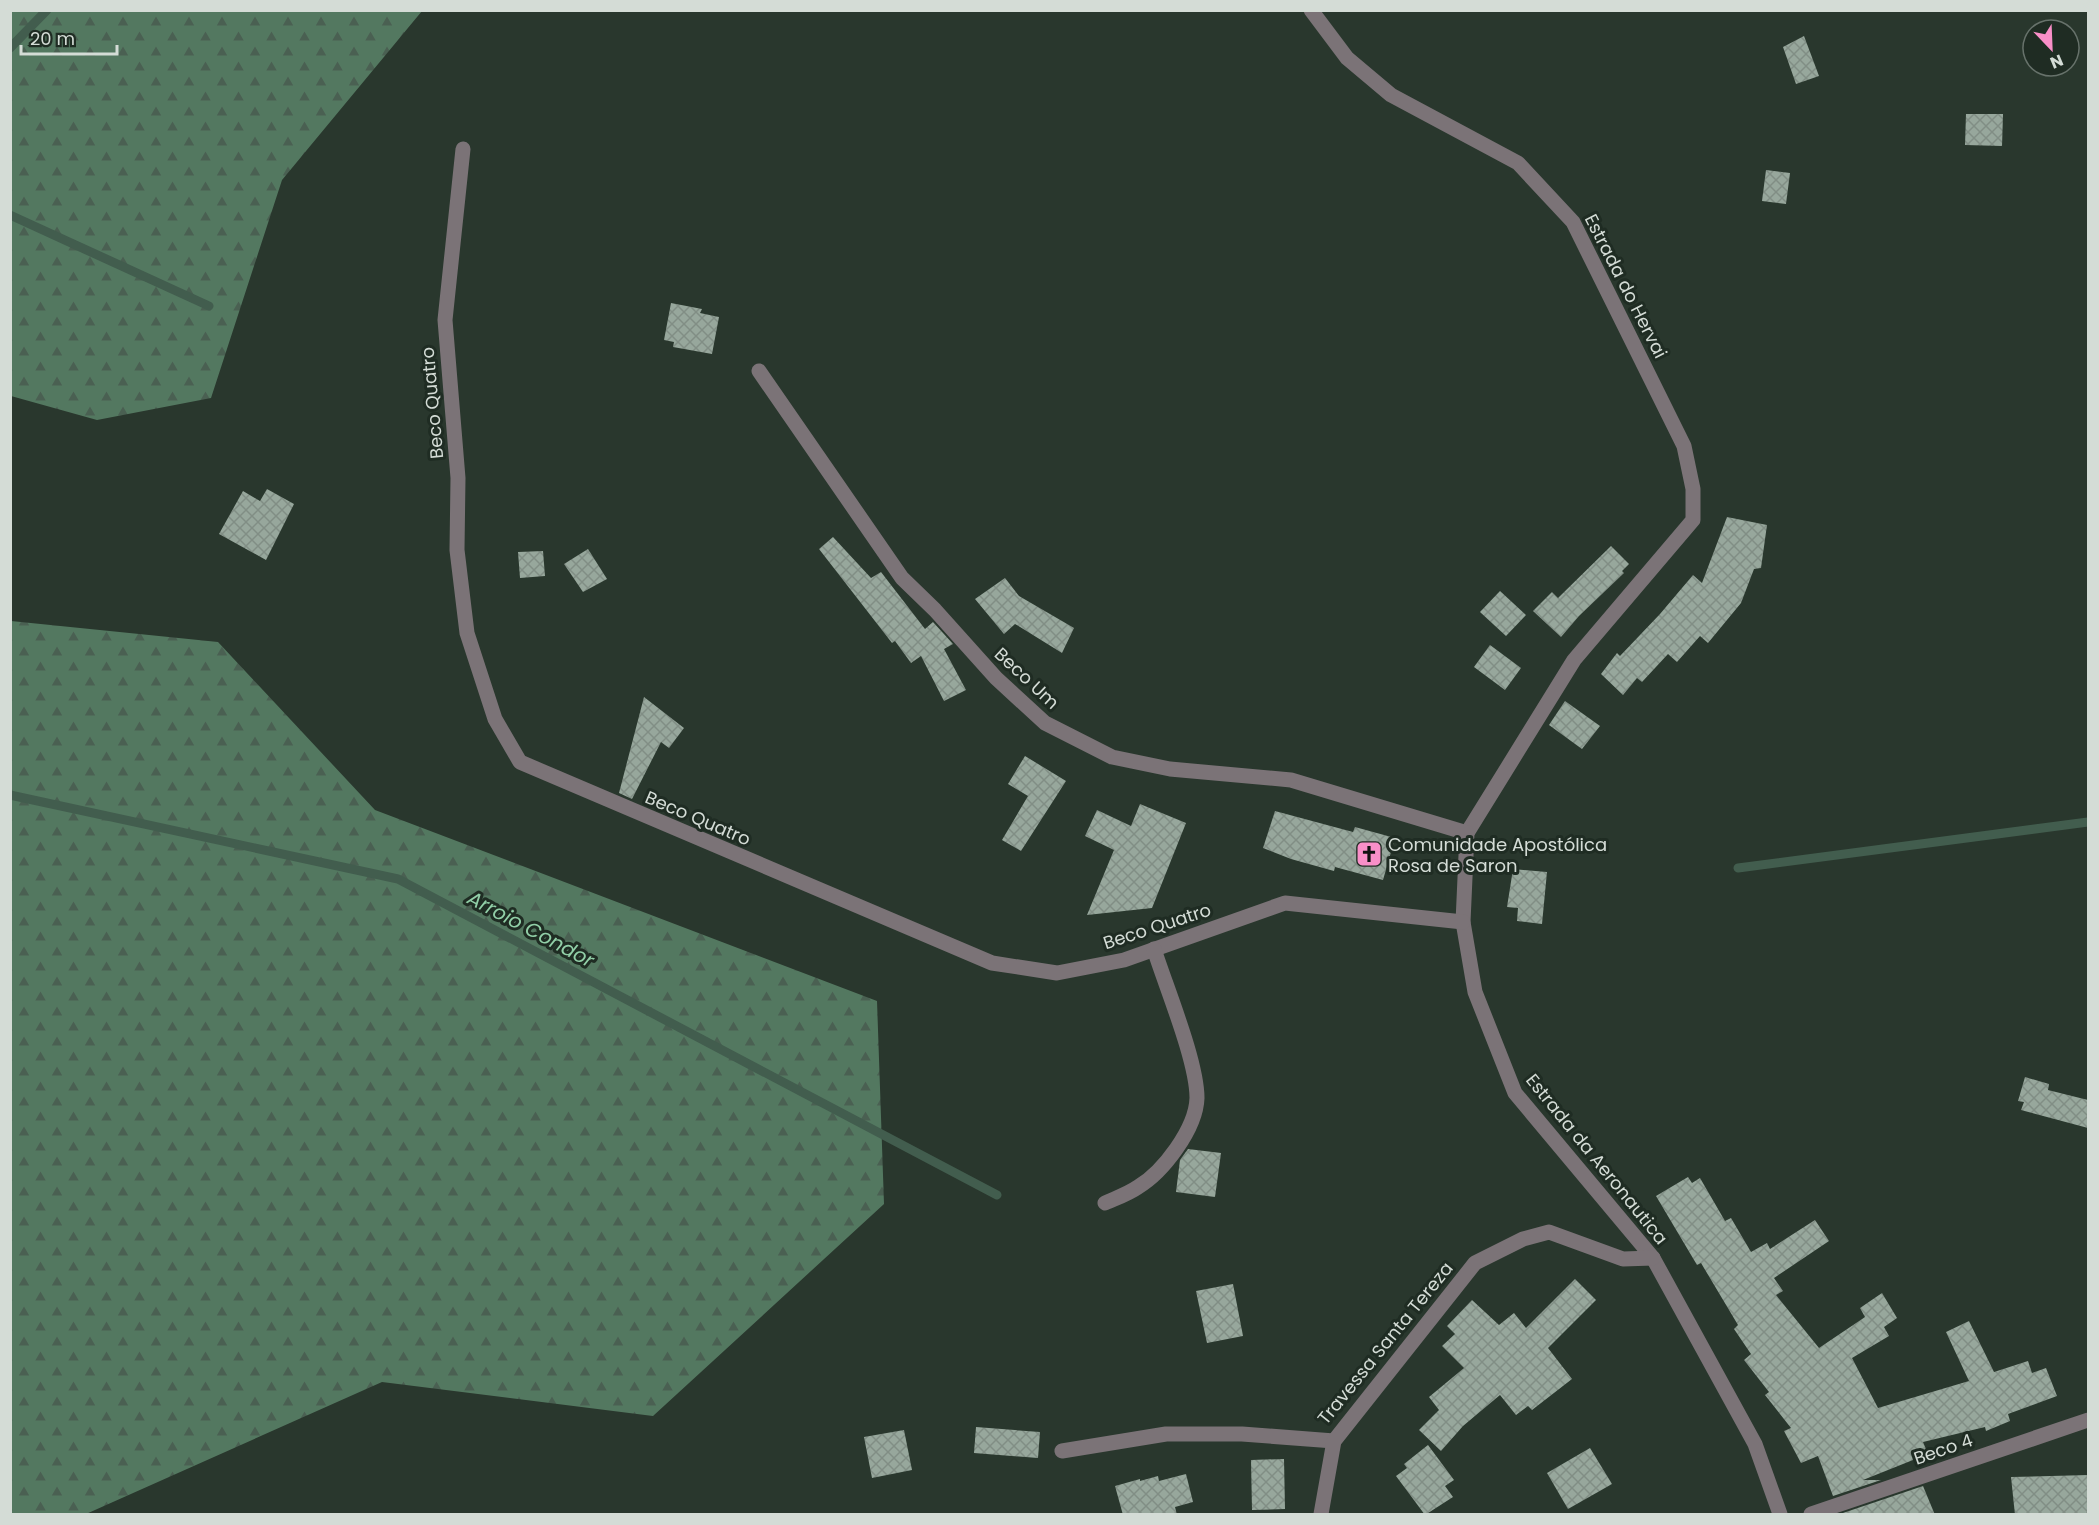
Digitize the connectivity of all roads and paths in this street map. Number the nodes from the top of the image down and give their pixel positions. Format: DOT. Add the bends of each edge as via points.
graph roads {
  1 [pos="1311,10"];
  2 [pos="463,149"];
  3 [pos="759,371"];
  4 [pos="1693,520"];
  5 [pos="1467,833"];
  6 [pos="1463,922"];
  7 [pos="1154,949"];
  8 [pos="1105,1203"];
  9 [pos="1653,1258"];
  10 [pos="2088,1420"];
  11 [pos="1334,1441"];
  12 [pos="1062,1451"];
  13 [pos="1321,1515"];
  14 [pos="1780,1515"];
  15 [pos="1811,1515"];
  1 -- 4 [label="street, Estrada do Hervai" via="1347,58 1390,95 1518,163 1573,222 1684,446 1693,489"];
  2 -- 7 [label="street, Beco Quatro" via="445,320 458,478 457,550 470,644 495,719 520,762 992,963 1057,973 1124,960"];
  3 -- 5 [label="street, Beco Um" via="902,578 996,678 1045,723 1112,757 1170,769 1291,780"];
  4 -- 5 [label="street, Estrada da Aeronautica" via="1574,660"];
  5 -- 6 [label="street, Estrada da Aeronautica"];
  6 -- 7 [label="street, Beco Quatro" via="1285,903"];
  6 -- 9 [label="street, Estrada da Aeronautica" via="1475,992 1515,1093"];
  7 -- 8 [label="street" via="1194,1072 1197,1099 1191,1124 1170,1158 1139,1187"];
  9 -- 11 [label="street, Travessa Santa Tereza" via="1623,1259 1549,1232 1523,1239 1475,1263"];
  9 -- 14 [label="street, Estrada da Aeronautica" via="1755,1444"];
  10 -- 15 [label="street, Beco 4"];
  11 -- 12 [label="street, Travessa Santa Tereza" via="1242,1434 1166,1434"];
  11 -- 13 [label="street"];
}
